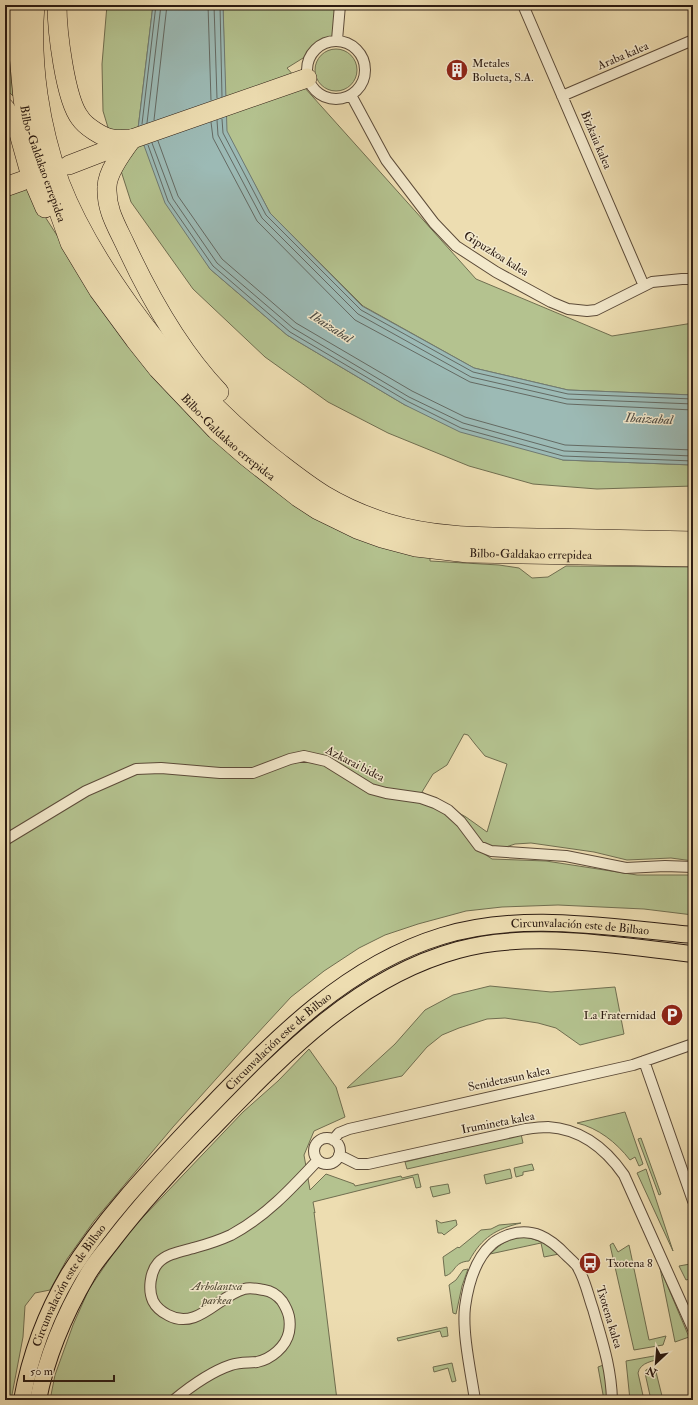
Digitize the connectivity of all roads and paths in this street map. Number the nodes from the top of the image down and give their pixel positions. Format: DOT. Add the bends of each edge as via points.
graph roads {
  1 [pos="6,5"];
  2 [pos="19,5"];
  3 [pos="35,5"];
  4 [pos="57,5"];
  5 [pos="340,5"];
  6 [pos="523,5"];
  7 [pos="5,8"];
  8 [pos="337,40"];
  9 [pos="693,40"];
  10 [pos="308,78"];
  11 [pos="351,95"];
  12 [pos="562,96"];
  13 [pos="5,108"];
  14 [pos="132,139"];
  15 [pos="69,165"];
  16 [pos="70,243"];
  17 [pos="693,279"];
  18 [pos="644,286"];
  19 [pos="386,523"];
  20 [pos="693,541"];
  21 [pos="693,557"];
  22 [pos="5,840"];
  23 [pos="693,867"];
  24 [pos="693,925"];
  25 [pos="653,932"];
  26 [pos="693,935"];
  27 [pos="545,941"];
  28 [pos="693,954"];
  29 [pos="693,964"];
  30 [pos="693,1044"];
  31 [pos="644,1061"];
  32 [pos="333,1140"];
  33 [pos="339,1155"];
  34 [pos="318,1161"];
  35 [pos="693,1201"];
  36 [pos="693,1330"];
  37 [pos="22,1400"];
  38 [pos="38,1400"];
  39 [pos="174,1400"];
  40 [pos="475,1400"];
  41 [pos="612,1400"];
  1 -- 7 [label="highway"];
  2 -- 16 [label="highway, Bilbo-Galdakao errepidea" via="18,43 27,123"];
  3 -- 19 [label="highway, Bilbo-Galdakao errepidea" via="34,43 39,97 52,159 78,223 113,282 170,359 257,445 326,496"];
  4 -- 14 [label="highway" via="64,74 70,98 79,118 92,130 112,139"];
  5 -- 8 [label="street"];
  6 -- 12 [label="street, Bizkaia kalea"];
  8 -- 10 [label="street" via="320,44 311,53 306,65"];
  8 -- 11 [label="street" via="357,49 365,65 363,82"];
  9 -- 12 [label="street, Araba kalea"];
  10 -- 11 [label="street" via="317,93 328,98 340,99"];
  10 -- 14 [label="highway"];
  11 -- 18 [label="street, Gipuzkoa kalea" via="386,160 434,223 463,251 496,272 568,309 596,310"];
  12 -- 18 [label="street, Bizkaia kalea"];
  13 -- 16 [label="highway" via="18,130 30,173 56,234"];
  14 -- 15 [label="highway"];
  14 -- 19 [label="highway" via="120,155 106,186 108,208 136,269 178,340 204,377 262,434 296,463"];
  16 -- 21 [label="highway, Bilbo-Galdakao errepidea" via="135,340 192,406 221,435 276,481 311,506 340,522 382,538 448,552"];
  17 -- 18 [label="street, Gipuzkoa kalea" via="665,280"];
  19 -- 20 [label="highway, Bilbo-Galdakao errepidea" via="419,532 469,537"];
  22 -- 23 [label="street, Azkarai bidea" via="86,791 136,769 253,773 304,756 326,761 371,789 435,802 460,822 478,846 491,851 566,856 626,868"];
  24 -- 25 [label="main road"];
  25 -- 26 [label="main road, Circunvalación este de Bilbao"];
  25 -- 37 [label="main road, Circunvalación este de Bilbao" via="560,922 514,923 468,929 413,945 389,956 337,988 284,1033 222,1094 146,1175 81,1255 59,1292 42,1330 27,1374"];
  27 -- 28 [label="main road, Circunvalación este de Bilbao" via="580,942"];
  27 -- 29 [label="main road"];
  27 -- 38 [label="main road, Circunvalación este de Bilbao" via="487,944 458,950 398,973 330,1016 267,1072 186,1155 134,1214 89,1272 70,1305 58,1334 44,1372"];
  30 -- 31 [label="street, Senidetasun kalea"];
  31 -- 32 [label="street, Senidetasun kalea" via="349,1129 339,1133"];
  31 -- 35 [label="street"];
  32 -- 33 [label="street" via="339,1147"];
  32 -- 34 [label="street" via="324,1138 316,1143 314,1152"];
  33 -- 34 [label="street" via="330,1164"];
  33 -- 36 [label="street, Irumineta kalea" via="357,1164 368,1164 526,1129 547,1127 580,1135 614,1160 624,1175"];
  34 -- 39 [label="street" via="262,1215 230,1235 173,1254 159,1262 153,1270 151,1293 154,1302 162,1312 171,1317 186,1320 197,1317 243,1289 254,1288 269,1291 280,1298 289,1314 288,1338 270,1358 231,1365 194,1384"];
  40 -- 41 [label="street, Txotena kalea" via="466,1333 465,1308 468,1290 476,1266 492,1243 508,1235 524,1232 545,1237 577,1266 608,1359"];
}
